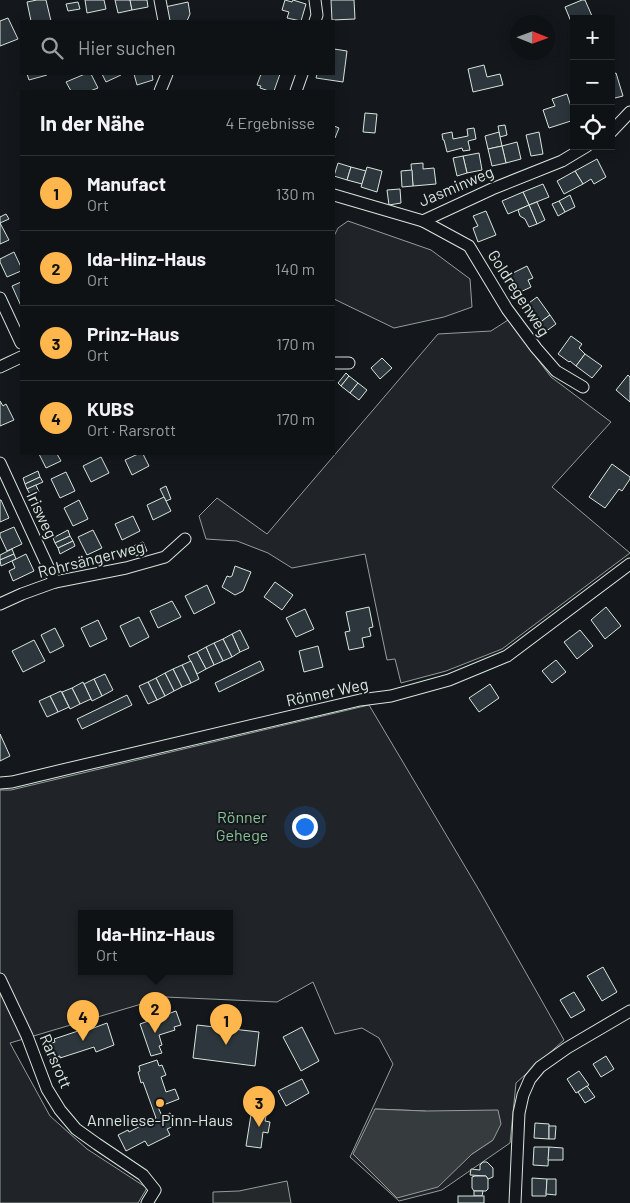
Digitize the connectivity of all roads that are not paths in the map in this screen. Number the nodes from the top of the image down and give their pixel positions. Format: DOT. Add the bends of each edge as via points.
graph roads {
  1 [pos="160,0"];
  2 [pos="315,0"];
  3 [pos="164,20"];
  4 [pos="315,20"];
  5 [pos="167,75"];
  6 [pos="302,75"];
  7 [pos="160,90"];
  8 [pos="296,90"];
  9 [pos="630,112"];
  10 [pos="615,128"];
  11 [pos="580,150"];
  12 [pos="335,195"];
  13 [pos="423,221"];
  14 [pos="0,298"];
  15 [pos="20,341"];
  16 [pos="20,357"];
  17 [pos="335,363"];
  18 [pos="349,363"];
  19 [pos="0,366"];
  20 [pos="584,387"];
  21 [pos="0,463"];
  22 [pos="185,540"];
  23 [pos="630,564"];
  24 [pos="55,582"];
  25 [pos="0,604"];
  26 [pos="0,783"];
  27 [pos="0,979"];
  28 [pos="630,1011"];
  29 [pos="148,1203"];
  30 [pos="515,1203"];
  1 -- 3 [label="street"];
  2 -- 4 [label="street"];
  5 -- 7 [label="street"];
  6 -- 8 [label="street"];
  9 -- 10 [label="street"];
  11 -- 13 [label="street, Jasminweg"];
  12 -- 13 [label="street, Jasminweg"];
  13 -- 20 [label="street, Goldregenweg" via="469,246 507,310 536,348 556,371"];
  14 -- 15 [label="street"];
  16 -- 19 [label="street"];
  17 -- 18 [label="street"];
  21 -- 24 [label="street, Irisweg"];
  22 -- 24 [label="street, Rohrsängerweg" via="165,557"];
  23 -- 26 [label="street, Rönner Weg" via="507,656 449,680"];
  24 -- 25 [label="street, Rohrsängerweg"];
  27 -- 29 [label="street, Rarsrott" via="47,1089 60,1110 76,1129 143,1174 155,1190"];
  28 -- 30 [label="street" via="567,1048 540,1067 530,1079 522,1095 519,1113"];
}
